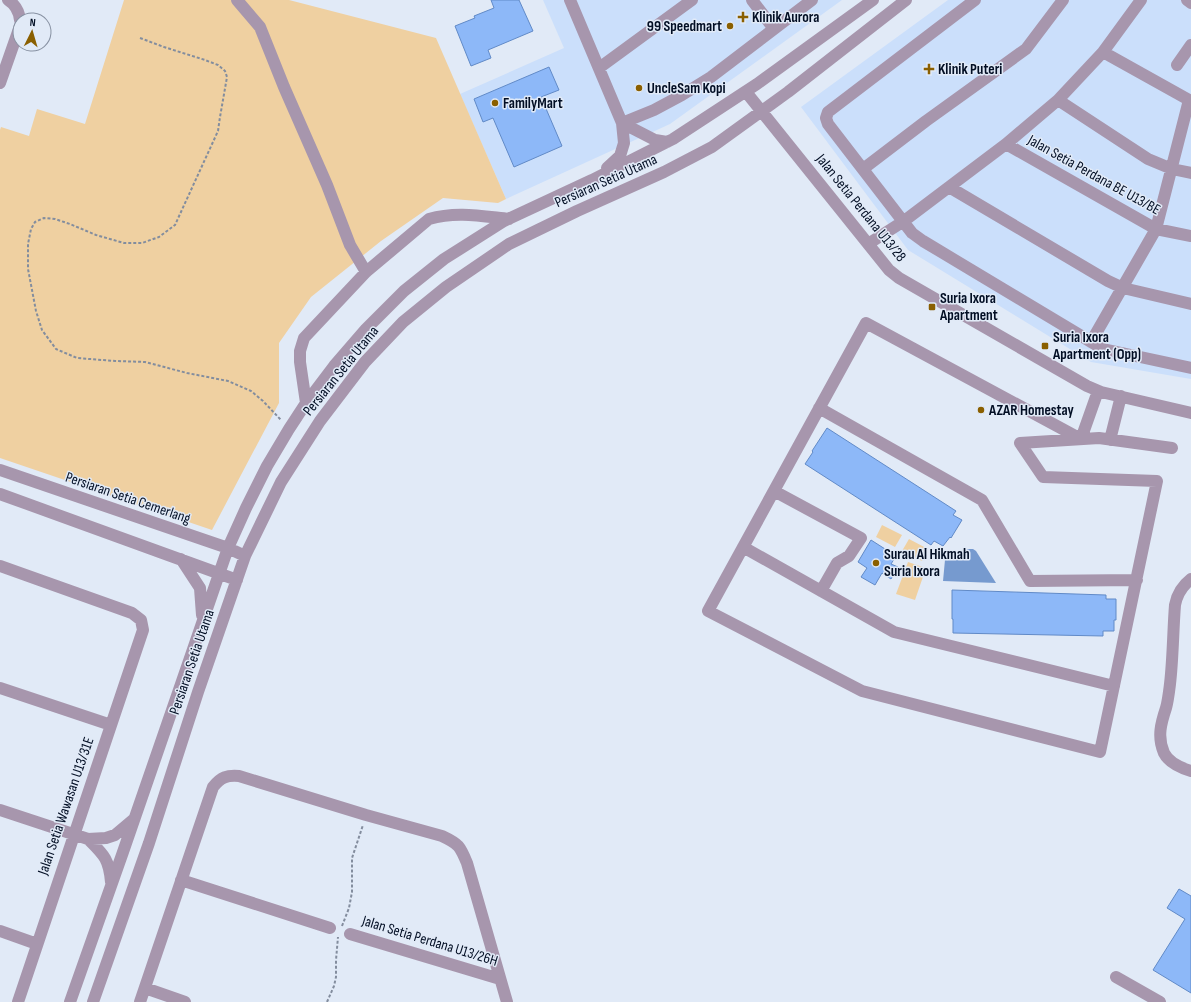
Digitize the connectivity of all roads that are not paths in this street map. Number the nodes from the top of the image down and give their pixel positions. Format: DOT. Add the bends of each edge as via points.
graph roads {
  1 [pos="8,0"];
  2 [pos="237,0"];
  3 [pos="570,0"];
  4 [pos="692,0"];
  5 [pos="752,0"];
  6 [pos="812,0"];
  7 [pos="873,0"];
  8 [pos="906,0"];
  9 [pos="975,0"];
  10 [pos="1063,0"];
  11 [pos="1141,0"];
  12 [pos="1187,0"];
  13 [pos="1191,3"];
  14 [pos="18,12"];
  15 [pos="774,29"];
  16 [pos="1191,45"];
  17 [pos="12,49"];
  18 [pos="1103,52"];
  19 [pos="1177,64"];
  20 [pos="599,68"];
  21 [pos="0,83"];
  22 [pos="746,92"];
  23 [pos="1058,100"];
  24 [pos="1190,100"];
  25 [pos="762,111"];
  26 [pos="622,124"];
  27 [pos="667,142"];
  28 [pos="1006,144"];
  29 [pos="863,169"];
  30 [pos="1172,169"];
  31 [pos="1191,173"];
  32 [pos="592,180"];
  33 [pos="949,187"];
  34 [pos="509,218"];
  35 [pos="904,221"];
  36 [pos="1156,229"];
  37 [pos="1191,236"];
  38 [pos="868,244"];
  39 [pos="366,272"];
  40 [pos="1123,288"];
  41 [pos="1191,304"];
  42 [pos="1091,342"];
  43 [pos="1191,368"];
  44 [pos="1098,391"];
  45 [pos="1121,396"];
  46 [pos="306,403"];
  47 [pos="819,408"];
  48 [pos="1191,413"];
  49 [pos="1081,439"];
  50 [pos="1110,440"];
  51 [pos="1172,448"];
  52 [pos="0,470"];
  53 [pos="774,491"];
  54 [pos="0,494"];
  55 [pos="743,547"];
  56 [pos="228,548"];
  57 [pos="245,556"];
  58 [pos="181,559"];
  59 [pos="0,566"];
  60 [pos="218,573"];
  61 [pos="1191,579"];
  62 [pos="236,580"];
  63 [pos="1137,580"];
  64 [pos="821,591"];
  65 [pos="202,620"];
  66 [pos="1114,686"];
  67 [pos="0,688"];
  68 [pos="111,726"];
  69 [pos="1191,771"];
  70 [pos="0,810"];
  71 [pos="135,819"];
  72 [pos="73,835"];
  73 [pos="88,839"];
  74 [pos="181,880"];
  75 [pos="111,886"];
  76 [pos="0,931"];
  77 [pos="37,944"];
  78 [pos="1116,977"];
  79 [pos="500,979"];
  80 [pos="145,988"];
  81 [pos="18,1002"];
  82 [pos="70,1002"];
  83 [pos="93,1002"];
  84 [pos="140,1002"];
  85 [pos="185,1002"];
  86 [pos="507,1002"];
  87 [pos="1160,1002"];
  1 -- 14 [label="street" via="16,6"];
  2 -- 39 [label="street" via="260,27 350,245"];
  3 -- 20 [label="street"];
  4 -- 20 [label="street"];
  5 -- 15 [label="street"];
  6 -- 15 [label="street"];
  7 -- 22 [label="street, Persiaran Setia Utama"];
  8 -- 25 [label="street, Persiaran Setia Utama"];
  9 -- 29 [label="street" via="828,112 828,124"];
  10 -- 29 [label="street" via="1026,48"];
  11 -- 18 [label="street"];
  12 -- 13 [label="street"];
  15 -- 26 [label="street" via="711,77 654,110"];
  16 -- 19 [label="street"];
  17 -- 21 [label="street"];
  18 -- 23 [label="street"];
  18 -- 24 [label="street"];
  20 -- 26 [label="street"];
  22 -- 25 [label="street, Jalan Setia Perdana U13/28"];
  22 -- 27 [label="street, Persiaran Setia Utama"];
  23 -- 28 [label="street"];
  23 -- 30 [label="street" via="1148,159"];
  24 -- 30 [label="street"];
  25 -- 38 [label="street, Jalan Setia Perdana U13/28"];
  25 -- 57 [label="street, Persiaran Setia Utama" via="712,147 678,165 509,244 446,287 403,322 364,362 320,421 281,482"];
  26 -- 27 [label="street" via="655,140"];
  26 -- 32 [label="street" via="624,143 620,156"];
  27 -- 32 [label="street, Persiaran Setia Utama"];
  28 -- 33 [label="street"];
  28 -- 36 [label="street, Jalan Setia Perdana BE U13/BE"];
  29 -- 35 [label="street"];
  30 -- 31 [label="street"];
  30 -- 36 [label="street"];
  32 -- 34 [label="street, Persiaran Setia Utama"];
  33 -- 35 [label="street"];
  33 -- 40 [label="street"];
  34 -- 39 [label="street" via="458,214 429,218"];
  34 -- 46 [label="street, Persiaran Setia Utama" via="444,259 404,291 338,360"];
  35 -- 38 [label="street"];
  35 -- 42 [label="street" via="912,233 923,241"];
  36 -- 37 [label="street, Jalan Setia Perdana BE U13/BE"];
  36 -- 40 [label="street"];
  38 -- 44 [label="street, Jalan Setia Perdana U13/28" via="899,278"];
  39 -- 46 [label="street" via="304,338 300,362"];
  40 -- 41 [label="street"];
  40 -- 42 [label="street"];
  42 -- 43 [label="street" via="1103,348"];
  44 -- 45 [label="street, Jalan Setia Perdana U13/28"];
  44 -- 49 [label="street"];
  45 -- 48 [label="street, Jalan Setia Perdana U13/28"];
  45 -- 50 [label="street"];
  46 -- 56 [label="street, Persiaran Setia Utama" via="267,466"];
  47 -- 49 [label="street" via="866,323"];
  47 -- 53 [label="street"];
  47 -- 63 [label="street" via="982,500 1030,581"];
  49 -- 50 [label="street"];
  49 -- 63 [label="street" via="1020,443 1043,477 1158,481"];
  50 -- 51 [label="street"];
  52 -- 56 [label="street, Persiaran Setia Cemerlang"];
  53 -- 55 [label="street"];
  53 -- 64 [label="street" via="861,538 849,556 837,563"];
  54 -- 58 [label="street"];
  55 -- 64 [label="street"];
  55 -- 66 [label="street" via="708,611 862,692 1100,752"];
  56 -- 57 [label="street, Persiaran Setia Cemerlang"];
  56 -- 60 [label="street, Persiaran Setia Utama"];
  57 -- 62 [label="street, Persiaran Setia Utama"];
  58 -- 60 [label="street"];
  58 -- 65 [label="street" via="200,588"];
  59 -- 68 [label="street, Jalan Setia Wawasan U13/31E" via="132,613 141,620 143,630"];
  60 -- 62 [label="street"];
  60 -- 65 [label="street, Persiaran Setia Utama"];
  61 -- 69 [label="street" via="1177,595 1170,683 1160,731 1164,754 1183,769"];
  62 -- 83 [label="street, Persiaran Setia Utama" via="149,843"];
  63 -- 66 [label="street"];
  64 -- 66 [label="street" via="894,632"];
  65 -- 71 [label="street, Persiaran Setia Utama"];
  67 -- 68 [label="street"];
  68 -- 72 [label="street, Jalan Setia Wawasan U13/31E"];
  70 -- 72 [label="street"];
  71 -- 73 [label="street" via="115,835"];
  71 -- 75 [label="street, Persiaran Setia Utama"];
  72 -- 73 [label="street"];
  72 -- 77 [label="street, Jalan Setia Wawasan U13/31E"];
  73 -- 75 [label="street" via="107,860"];
  74 -- 79 [label="street, Jalan Setia Perdana U13/26H" via="340,932"];
  74 -- 79 [label="street" via="213,787 223,777 230,775 442,836 460,848 467,863"];
  74 -- 80 [label="street"];
  75 -- 82 [label="street, Persiaran Setia Utama"];
  76 -- 77 [label="street"];
  77 -- 81 [label="street, Jalan Setia Wawasan U13/31E"];
  78 -- 87 [label="street"];
  79 -- 86 [label="street"];
  80 -- 84 [label="street"];
  80 -- 85 [label="street"];
}
